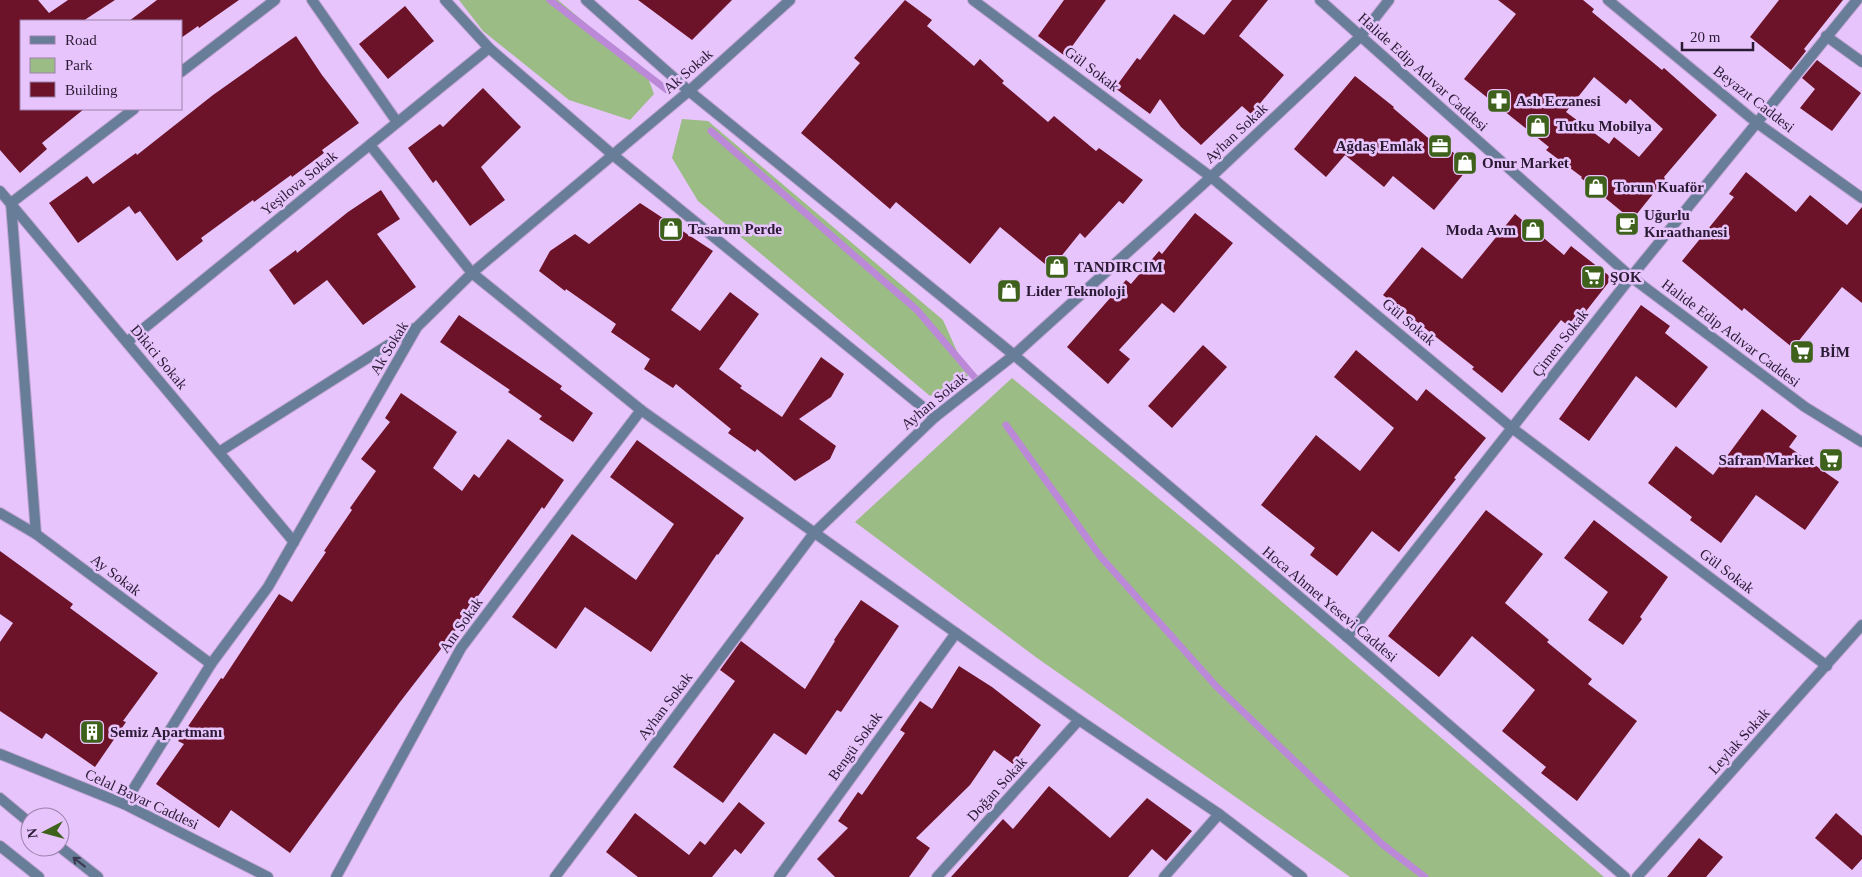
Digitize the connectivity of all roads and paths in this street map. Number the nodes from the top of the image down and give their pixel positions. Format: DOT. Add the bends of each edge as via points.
graph roads {
  1 [pos="275,0"];
  2 [pos="312,0"];
  3 [pos="445,0"];
  4 [pos="586,0"];
  5 [pos="790,0"];
  6 [pos="973,0"];
  7 [pos="1320,0"];
  8 [pos="1390,0"];
  9 [pos="1608,0"];
  10 [pos="1857,0"];
  11 [pos="1826,36"];
  12 [pos="1360,37"];
  13 [pos="489,48"];
  14 [pos="1862,62"];
  15 [pos="182,71"];
  16 [pos="689,91"];
  17 [pos="133,110"];
  18 [pos="398,122"];
  19 [pos="1757,123"];
  20 [pos="370,145"];
  21 [pos="613,155"];
  22 [pos="1211,177"];
  23 [pos="0,191"];
  24 [pos="1862,198"];
  25 [pos="11,203"];
  26 [pos="472,273"];
  27 [pos="1631,277"];
  28 [pos="417,327"];
  29 [pos="127,342"];
  30 [pos="1014,355"];
  31 [pos="641,410"];
  32 [pos="935,417"];
  33 [pos="1512,428"];
  34 [pos="1862,442"];
  35 [pos="219,452"];
  36 [pos="0,513"];
  37 [pos="814,533"];
  38 [pos="36,534"];
  39 [pos="294,542"];
  40 [pos="1862,625"];
  41 [pos="956,633"];
  42 [pos="1347,638"];
  43 [pos="211,664"];
  44 [pos="1827,666"];
  45 [pos="1080,720"];
  46 [pos="0,754"];
  47 [pos="0,798"];
  48 [pos="124,804"];
  49 [pos="1219,814"];
  50 [pos="20,815"];
  51 [pos="0,846"];
  52 [pos="70,855"];
  53 [pos="40,877"];
  54 [pos="98,877"];
  55 [pos="268,877"];
  56 [pos="336,877"];
  57 [pos="555,877"];
  58 [pos="779,877"];
  59 [pos="937,877"];
  60 [pos="1164,877"];
  61 [pos="1302,877"];
  62 [pos="1625,877"];
  63 [pos="1637,877"];
  1 -- 15 [label="street"];
  2 -- 18 [label="street"];
  3 -- 13 [label="street"];
  4 -- 16 [label="street, Hoca Ahmet Yesevi Caddesi"];
  5 -- 16 [label="street, Ak Sokak"];
  6 -- 22 [label="street, Gül Sokak"];
  7 -- 12 [label="street, Halide Edip Adıvar Caddesi"];
  8 -- 12 [label="street, Ayhan Sokak"];
  9 -- 19 [label="street, Beyazıt Caddesi"];
  10 -- 11 [label="street, Çimen Sokak"];
  11 -- 14 [label="street"];
  11 -- 19 [label="street, Çimen Sokak"];
  12 -- 22 [label="street, Ayhan Sokak"];
  12 -- 27 [label="street, Halide Edip Adıvar Caddesi"];
  13 -- 18 [label="street, Yeşilova Sokak"];
  13 -- 21 [label="street"];
  16 -- 21 [label="street, Ak Sokak"];
  16 -- 30 [label="street, Hoca Ahmet Yesevi Caddesi"];
  17 -- 25 [label="street"];
  18 -- 20 [label="street, Yeşilova Sokak"];
  19 -- 24 [label="street, Beyazıt Caddesi"];
  19 -- 27 [label="street, Çimen Sokak"];
  20 -- 26 [label="street"];
  20 -- 29 [label="street, Yeşilova Sokak"];
  21 -- 26 [label="street, Ak Sokak"];
  21 -- 32 [label="street"];
  22 -- 30 [label="street, Ayhan Sokak"];
  22 -- 33 [label="street, Gül Sokak"];
  23 -- 25 [label="street, Dikici Sokak"];
  25 -- 29 [label="street, Dikici Sokak"];
  25 -- 38 [label="street"];
  26 -- 28 [label="street, Ak Sokak"];
  26 -- 31 [label="street"];
  27 -- 33 [label="street, Çimen Sokak"];
  27 -- 34 [label="street, Halide Edip Adıvar Caddesi" via="1805,407"];
  28 -- 35 [label="street"];
  28 -- 39 [label="street, Ak Sokak"];
  29 -- 35 [label="street, Dikici Sokak"];
  30 -- 32 [label="street, Ayhan Sokak"];
  30 -- 42 [label="street, Hoca Ahmet Yesevi Caddesi"];
  31 -- 37 [label="street"];
  31 -- 56 [label="street, Anı Sokak" via="461,648"];
  32 -- 37 [label="street, Ayhan Sokak"];
  33 -- 42 [label="street, Çimen Sokak"];
  33 -- 44 [label="street, Gül Sokak"];
  35 -- 39 [label="street, Dikici Sokak"];
  36 -- 38 [label="street, Ay Sokak"];
  37 -- 41 [label="street"];
  37 -- 57 [label="street, Ayhan Sokak"];
  38 -- 43 [label="street, Ay Sokak"];
  39 -- 43 [label="street, Ak Sokak" via="268,587"];
  40 -- 44 [label="street, Leylak Sokak"];
  41 -- 45 [label="street"];
  41 -- 58 [label="street, Bengü Sokak"];
  42 -- 62 [label="street, Hoca Ahmet Yesevi Caddesi"];
  43 -- 48 [label="street, Ak Sokak"];
  44 -- 63 [label="street, Leylak Sokak"];
  45 -- 49 [label="street"];
  45 -- 59 [label="street, Doğan Sokak"];
  46 -- 48 [label="street, Celal Bayar Caddesi"];
  47 -- 50 [label="street"];
  48 -- 55 [label="street, Celal Bayar Caddesi"];
  49 -- 60 [label="street"];
  49 -- 61 [label="street"];
  51 -- 53 [label="street"];
  54 -- 52 [label="street, one-way"];
}
